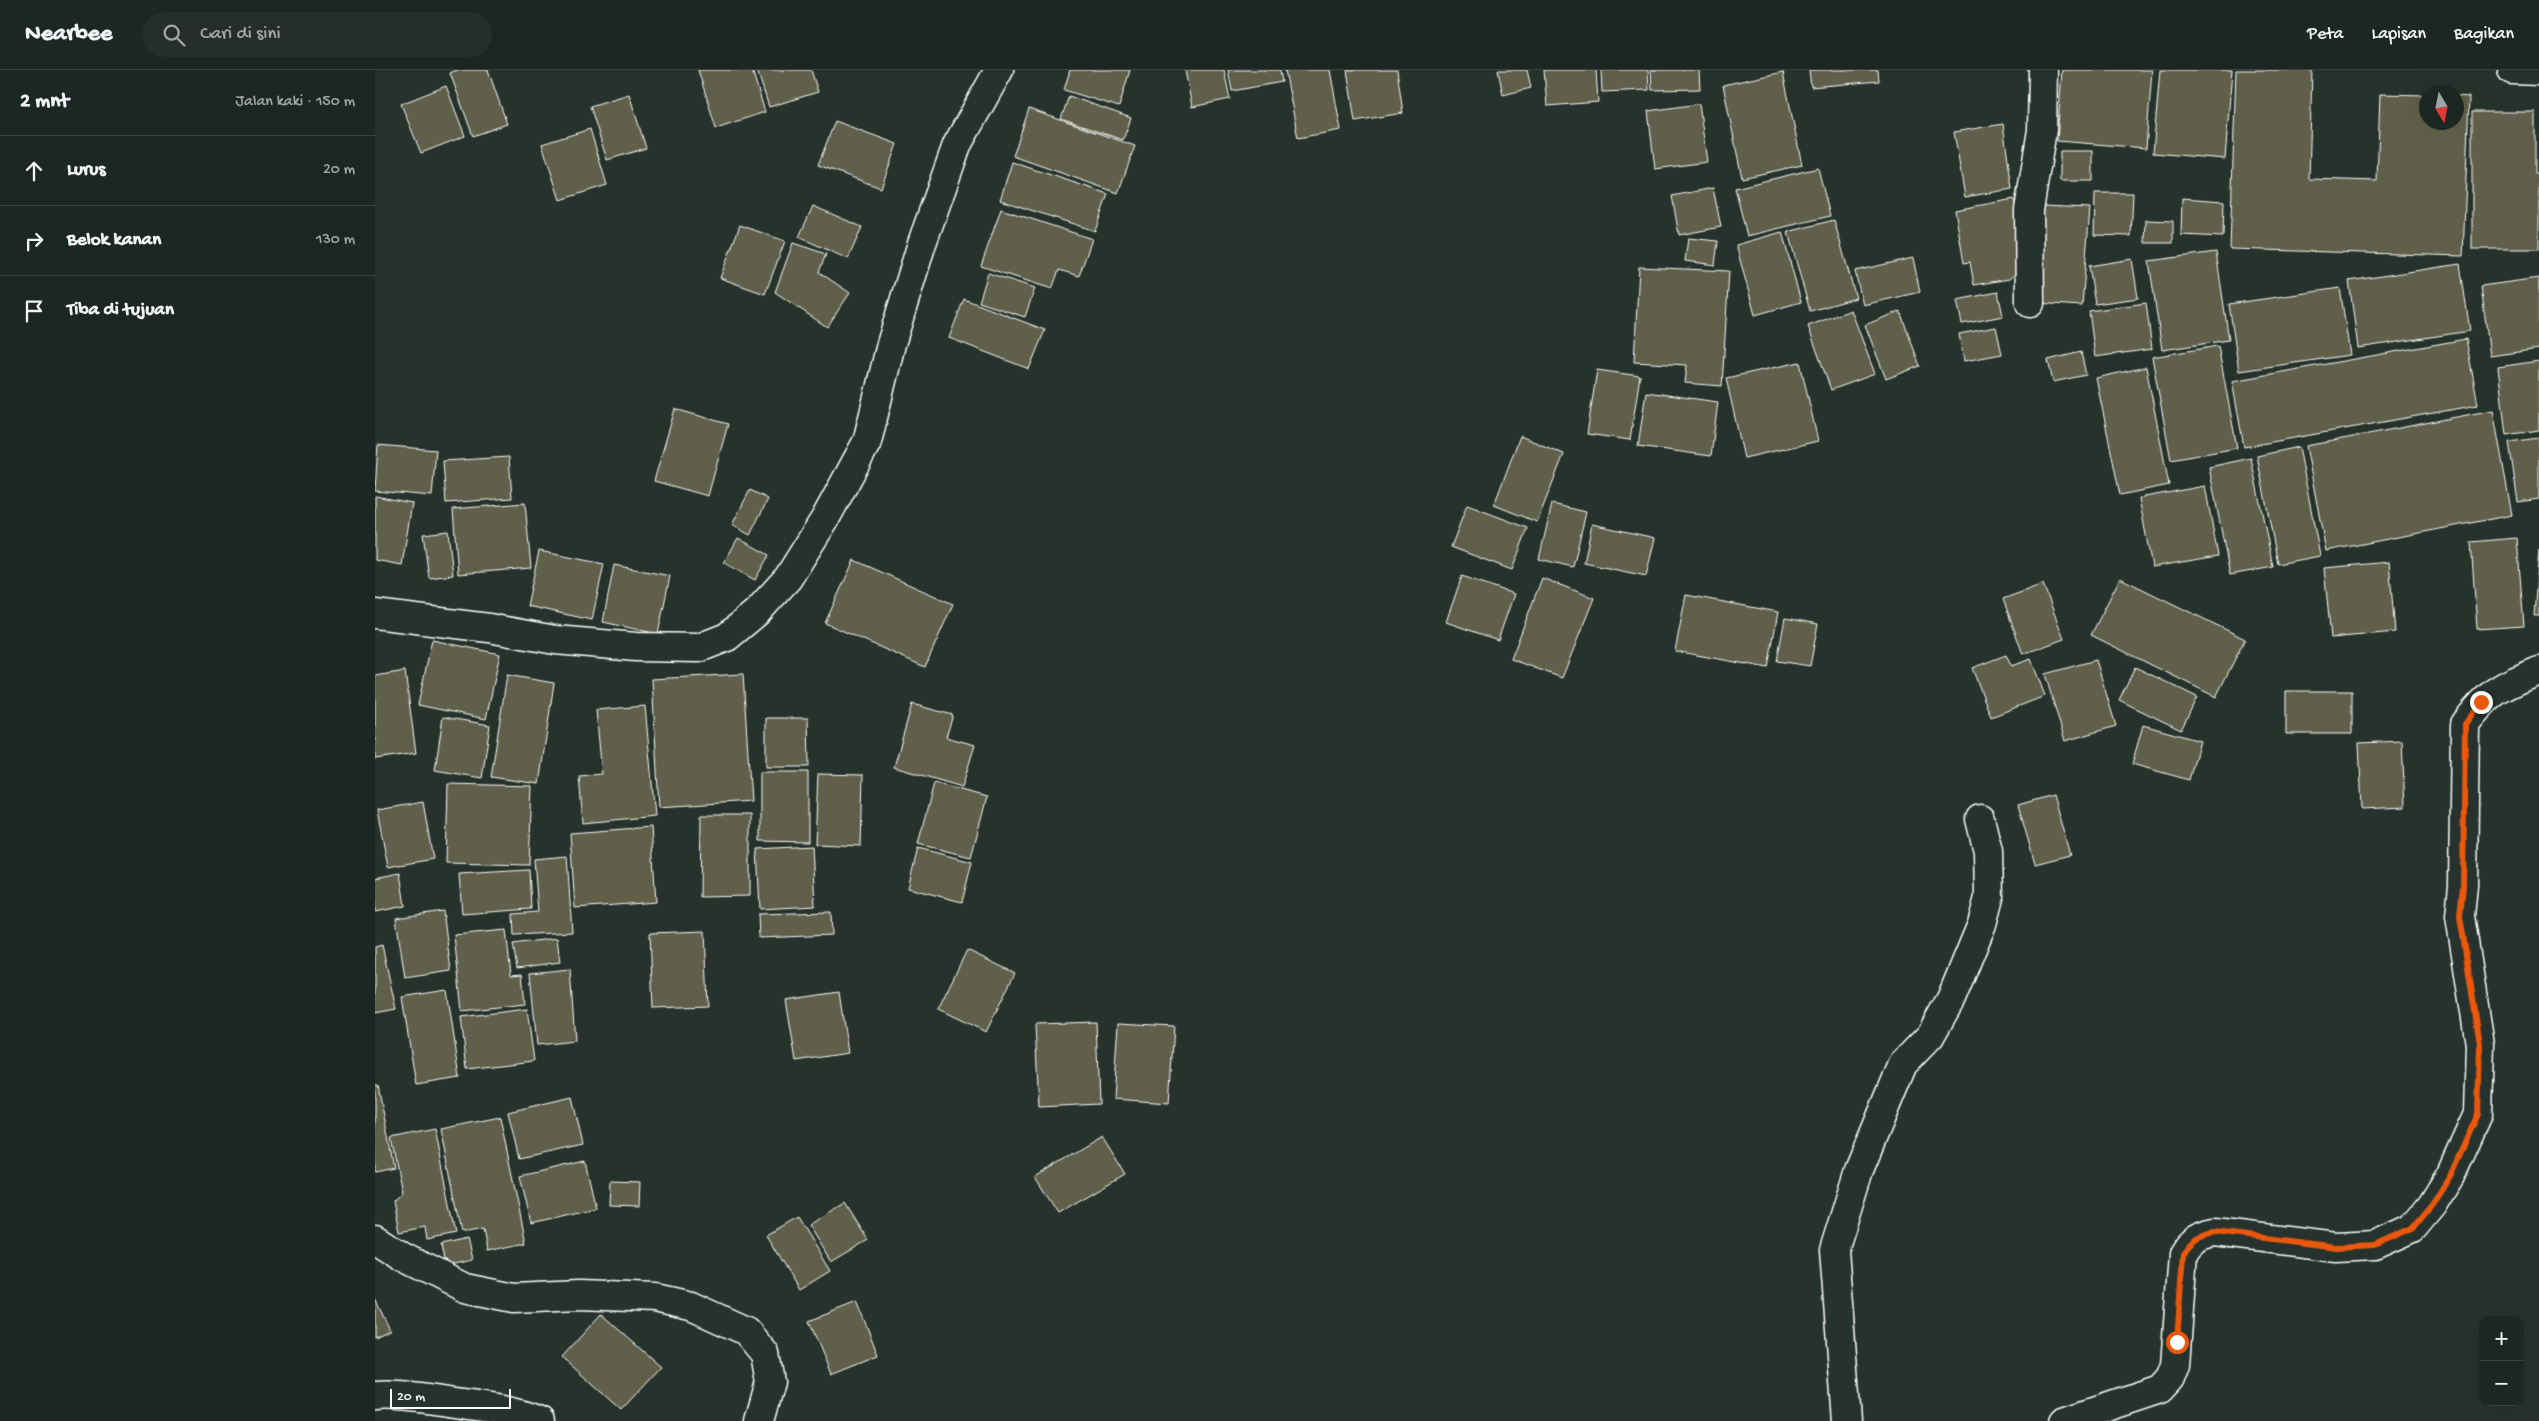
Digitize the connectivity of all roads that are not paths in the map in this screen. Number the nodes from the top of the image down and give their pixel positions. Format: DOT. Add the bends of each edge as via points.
graph roads {
  1 [pos="999,70"];
  2 [pos="2043,70"];
  3 [pos="2512,70"];
  4 [pos="2539,71"];
  5 [pos="2030,303"];
  6 [pos="375,614"];
  7 [pos="2539,671"];
  8 [pos="1980,819"];
  9 [pos="375,1239"];
  10 [pos="375,1396"];
  11 [pos="540,1421"];
  12 [pos="759,1421"];
  13 [pos="1847,1421"];
  14 [pos="2064,1421"];
  1 -- 6 [label="street" via="957,145 922,243 891,344 867,442 788,578 757,612 727,637 699,648 555,640"];
  2 -- 5 [label="street" via="2042,130 2029,210"];
  3 -- 4 [label="street"];
  7 -- 14 [label="street" via="2499,687 2481,702 2465,724 2460,916 2480,1044 2478,1114 2450,1176 2432,1205 2413,1228 2375,1245 2336,1247 2224,1232 2202,1234 2189,1241 2183,1253 2175,1365 2170,1378 2160,1389"];
  8 -- 13 [label="street" via="1988,851 1989,898 1982,924 1951,999 1930,1036 1903,1064 1859,1170 1834,1250"];
  9 -- 12 [label="street" via="465,1288 515,1298 579,1295 655,1298 691,1306 745,1331 765,1354 770,1382"];
  10 -- 11 [label="street" via="480,1404"];
}
